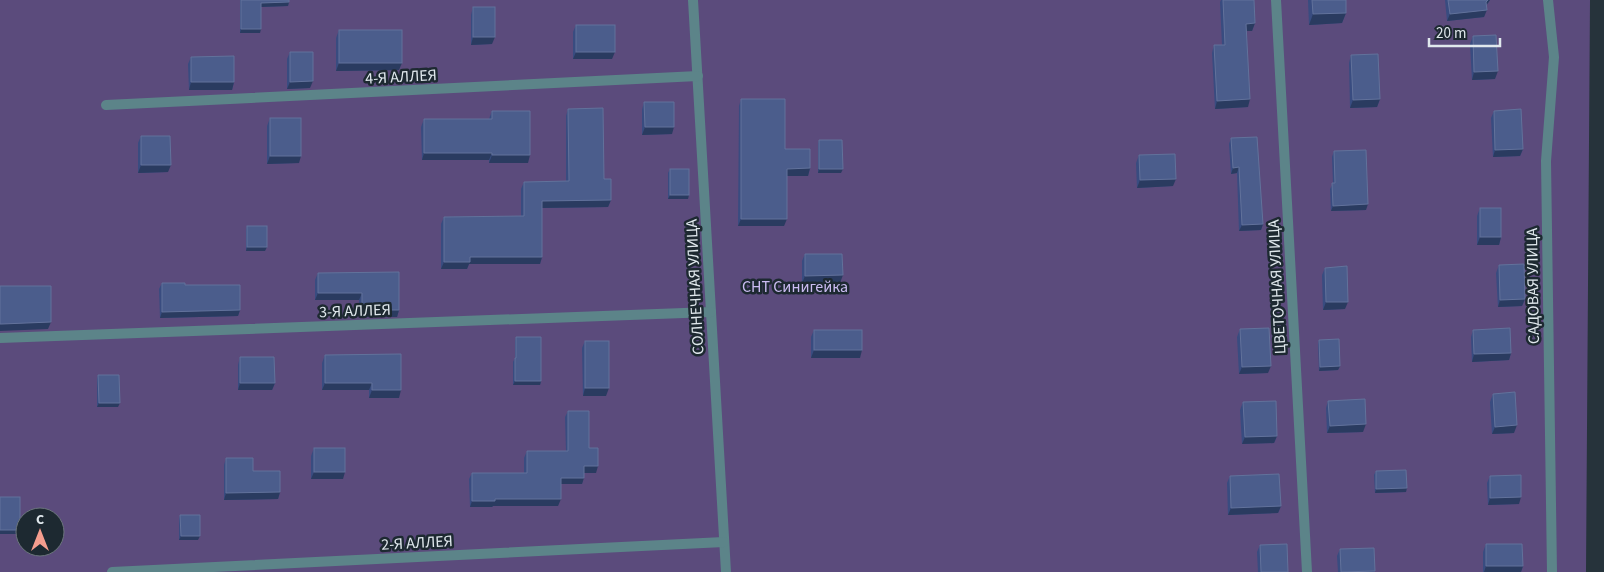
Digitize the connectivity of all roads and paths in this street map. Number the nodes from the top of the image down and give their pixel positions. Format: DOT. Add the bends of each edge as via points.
graph roads {
  1 [pos="693,0"];
  2 [pos="1276,0"];
  3 [pos="1548,0"];
  4 [pos="698,76"];
  5 [pos="106,105"];
  6 [pos="711,312"];
  7 [pos="0,338"];
  8 [pos="724,542"];
  9 [pos="112,572"];
  10 [pos="726,572"];
  11 [pos="1307,572"];
  12 [pos="1552,572"];
  1 -- 4 [label="street, СОЛНЕЧНАЯ УЛИЦА"];
  2 -- 11 [label="street, ЦВЕТОЧНАЯ УЛИЦА"];
  3 -- 12 [label="street, САДОВАЯ УЛИЦА" via="1554,58 1546,161"];
  4 -- 5 [label="street, 4-Я АЛЛЕЯ"];
  4 -- 6 [label="street, СОЛНЕЧНАЯ УЛИЦА"];
  6 -- 7 [label="street, 3-Я АЛЛЕЯ"];
  6 -- 8 [label="street, СОЛНЕЧНАЯ УЛИЦА"];
  8 -- 9 [label="street, 2-Я АЛЛЕЯ"];
  8 -- 10 [label="street, СОЛНЕЧНАЯ УЛИЦА"];
}
